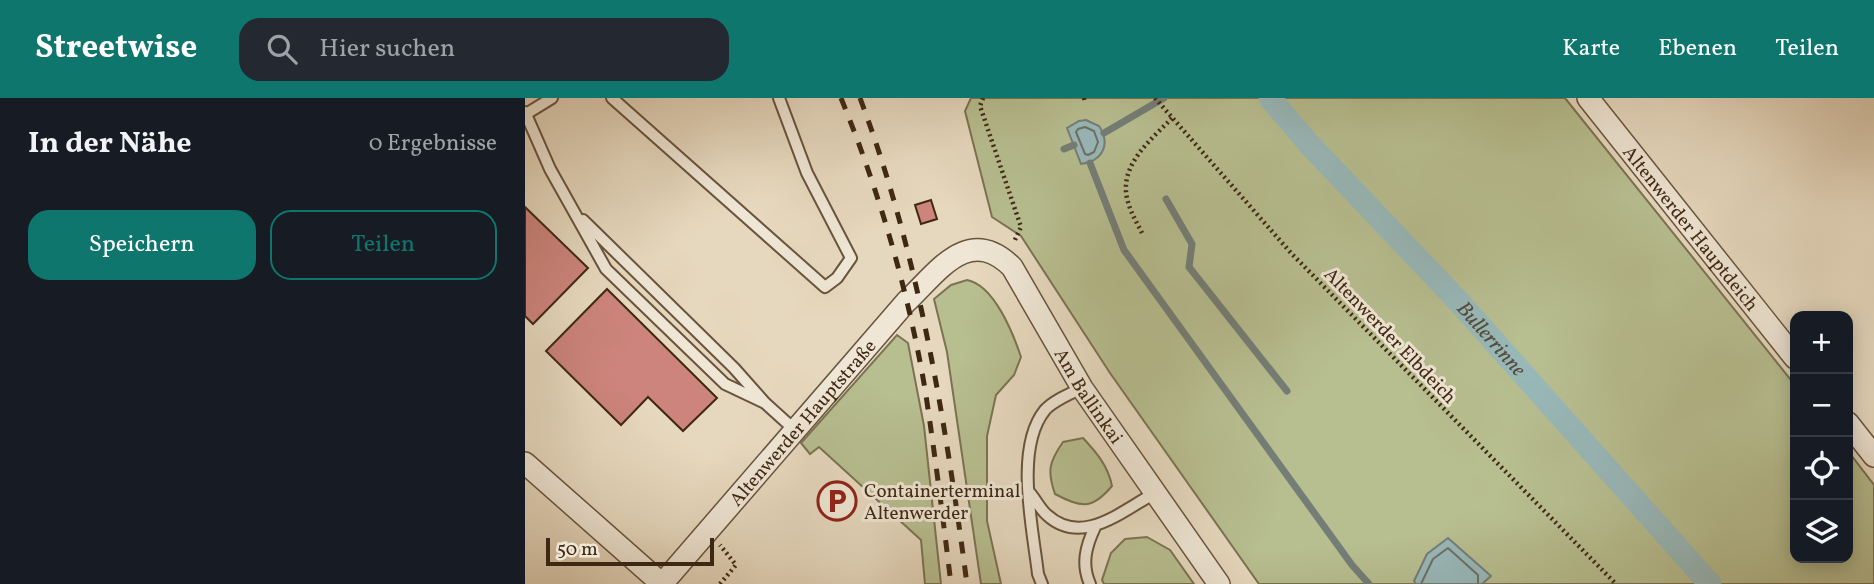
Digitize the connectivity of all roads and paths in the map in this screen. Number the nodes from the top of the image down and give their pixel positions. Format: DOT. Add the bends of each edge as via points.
graph roads {
  1 [pos="552,98"];
  2 [pos="612,98"];
  3 [pos="779,98"];
  4 [pos="983,98"];
  5 [pos="1155,98"];
  6 [pos="1588,98"];
  7 [pos="526,113"];
  8 [pos="1173,117"];
  9 [pos="573,211"];
  10 [pos="1142,233"];
  11 [pos="1005,260"];
  12 [pos="1790,352"];
  13 [pos="1082,388"];
  14 [pos="765,403"];
  15 [pos="1853,429"];
  16 [pos="796,430"];
  17 [pos="1874,456"];
  18 [pos="525,463"];
  19 [pos="1029,491"];
  20 [pos="1154,493"];
  21 [pos="1095,527"];
  22 [pos="709,531"];
  23 [pos="662,584"];
  24 [pos="720,584"];
  25 [pos="1042,584"];
  26 [pos="1090,584"];
  27 [pos="1219,584"];
  28 [pos="1616,584"];
  1 -- 7 [label="lane"];
  2 -- 3 [label="lane" via="825,287 851,258 807,173"];
  4 -- 11 [label="path" via="980,106 1021,228"];
  5 -- 8 [label="path, Altenwerder Elbdeich"];
  6 -- 12 [label="street, Altenwerder Hauptdeich"];
  7 -- 9 [label="lane"];
  8 -- 10 [label="path" via="1127,173 1127,200"];
  8 -- 28 [label="path, Altenwerder Elbdeich" via="1291,253"];
  9 -- 14 [label="lane"];
  9 -- 14 [label="lane" via="606,269 725,384"];
  11 -- 13 [label="street, Am Ballinkai"];
  11 -- 16 [label="street, Altenwerder Hauptstraße" via="981,250 960,253 943,263"];
  13 -- 19 [label="lane" via="1050,405 1040,418 1030,446"];
  13 -- 20 [label="street, Am Ballinkai"];
  14 -- 16 [label="lane"];
  15 -- 17 [label="street"];
  16 -- 22 [label="street, Altenwerder Hauptstraße"];
  18 -- 23 [label="street"];
  19 -- 21 [label="lane" via="1060,524 1072,529"];
  19 -- 25 [label="lane"];
  20 -- 21 [label="lane"];
  20 -- 27 [label="street, Am Ballinkai"];
  21 -- 26 [label="lane" via="1084,563"];
  22 -- 23 [label="street, Altenwerder Hauptstraße"];
  22 -- 24 [label="path" via="736,565"];
}
